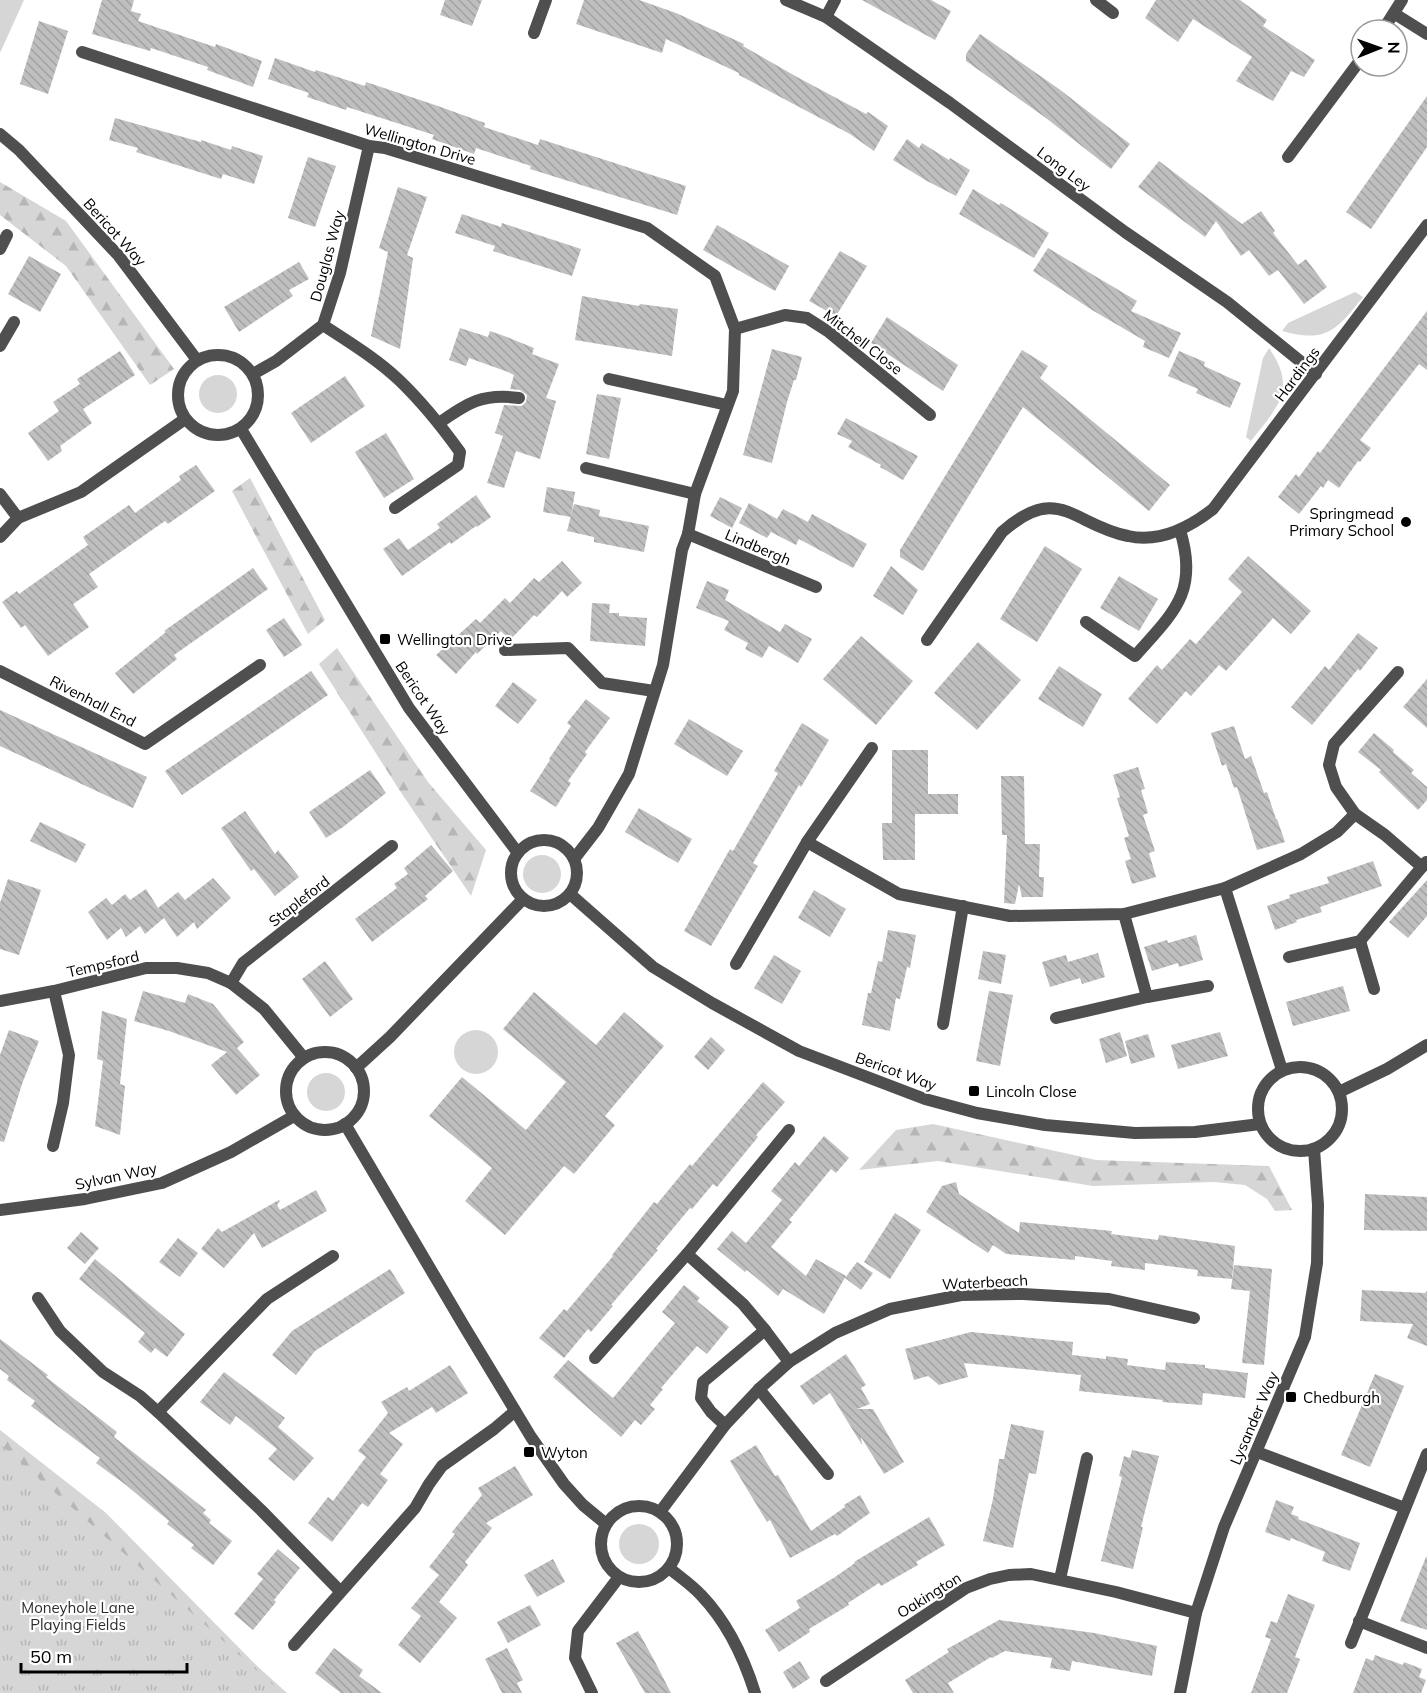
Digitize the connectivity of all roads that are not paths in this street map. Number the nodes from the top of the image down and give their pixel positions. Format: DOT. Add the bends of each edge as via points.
graph roads {
  1 [pos="546,0"];
  2 [pos="786,0"];
  3 [pos="835,0"];
  4 [pos="1096,0"];
  5 [pos="1402,0"];
  6 [pos="1113,13"];
  7 [pos="1395,14"];
  8 [pos="826,17"];
  9 [pos="1392,18"];
  10 [pos="534,33"];
  11 [pos="1427,34"];
  12 [pos="82,52"];
  13 [pos="1349,75"];
  14 [pos="0,134"];
  15 [pos="369,146"];
  16 [pos="1288,158"];
  17 [pos="1427,225"];
  18 [pos="7,235"];
  19 [pos="0,249"];
  20 [pos="14,322"];
  21 [pos="323,325"];
  22 [pos="735,329"];
  23 [pos="0,346"];
  24 [pos="197,360"];
  25 [pos="253,374"];
  26 [pos="1317,374"];
  27 [pos="609,379"];
  28 [pos="519,398"];
  29 [pos="727,405"];
  30 [pos="930,415"];
  31 [pos="185,419"];
  32 [pos="438,423"];
  33 [pos="241,429"];
  34 [pos="586,468"];
  35 [pos="0,494"];
  36 [pos="695,494"];
  37 [pos="395,508"];
  38 [pos="18,518"];
  39 [pos="1180,530"];
  40 [pos="688,534"];
  41 [pos="0,537"];
  42 [pos="816,587"];
  43 [pos="1086,622"];
  44 [pos="927,640"];
  45 [pos="505,650"];
  46 [pos="260,665"];
  47 [pos="0,670"];
  48 [pos="1398,672"];
  49 [pos="654,691"];
  50 [pos="872,748"];
  51 [pos="1355,814"];
  52 [pos="807,842"];
  53 [pos="392,846"];
  54 [pos="518,853"];
  55 [pos="574,859"];
  56 [pos="1424,864"];
  57 [pos="1225,888"];
  58 [pos="570,894"];
  59 [pos="523,899"];
  60 [pos="963,906"];
  61 [pos="1124,914"];
  62 [pos="1360,940"];
  63 [pos="1289,957"];
  64 [pos="736,964"];
  65 [pos="231,983"];
  66 [pos="1208,986"];
  67 [pos="1374,989"];
  68 [pos="54,991"];
  69 [pos="1147,997"];
  70 [pos="0,1001"];
  71 [pos="1056,1018"];
  72 [pos="943,1024"];
  73 [pos="1427,1046"];
  74 [pos="304,1058"];
  75 [pos="356,1068"];
  76 [pos="1282,1070"];
  77 [pos="1339,1092"];
  78 [pos="294,1116"];
  79 [pos="345,1124"];
  80 [pos="1260,1124"];
  81 [pos="789,1130"];
  82 [pos="53,1146"];
  83 [pos="1314,1149"];
  84 [pos="0,1210"];
  85 [pos="687,1254"];
  86 [pos="333,1256"];
  87 [pos="38,1298"];
  88 [pos="1194,1318"];
  89 [pos="765,1330"];
  90 [pos="594,1358"];
  91 [pos="789,1362"];
  92 [pos="759,1389"];
  93 [pos="515,1411"];
  94 [pos="158,1412"];
  95 [pos="725,1425"];
  96 [pos="1257,1452"];
  97 [pos="1427,1454"];
  98 [pos="1087,1458"];
  99 [pos="828,1474"];
  100 [pos="1405,1508"];
  101 [pos="660,1512"];
  102 [pos="606,1524"];
  103 [pos="669,1568"];
  104 [pos="619,1577"];
  105 [pos="1060,1579"];
  106 [pos="340,1591"];
  107 [pos="1196,1613"];
  108 [pos="1359,1621"];
  109 [pos="1350,1643"];
  110 [pos="294,1645"];
  111 [pos="1427,1648"];
  112 [pos="826,1681"];
  113 [pos="592,1693"];
  114 [pos="755,1693"];
  115 [pos="1180,1693"];
  1 -- 10 [label="street"];
  2 -- 8 [label="street, Long Ley"];
  3 -- 8 [label="street"];
  4 -- 6 [label="street"];
  5 -- 7 [label="street"];
  7 -- 9 [label="street"];
  7 -- 11 [label="street"];
  8 -- 26 [label="street, Long Ley" via="1227,302"];
  12 -- 15 [label="street, Wellington Drive"];
  13 -- 16 [label="street"];
  14 -- 24 [label="street, Bericot Way" via="118,255"];
  15 -- 21 [label="street, Douglas Way" via="340,273"];
  15 -- 22 [label="street, Wellington Drive" via="647,228 715,276"];
  17 -- 26 [label="street, Hardings"];
  18 -- 19 [label="street"];
  20 -- 23 [label="street"];
  21 -- 25 [label="street, Douglas Way"];
  21 -- 32 [label="street" via="399,380"];
  22 -- 29 [label="street, Wellington Drive" via="732,391"];
  22 -- 30 [label="street, Mitchell Close" via="785,315 807,318"];
  24 -- 25 [label="street" via="233,357"];
  24 -- 31 [label="street" via="180,380 179,407"];
  25 -- 33 [label="street" via="259,397 250,420"];
  26 -- 39 [label="street, Hardings" via="1213,509"];
  27 -- 29 [label="street"];
  28 -- 32 [label="street" via="500,395 470,402"];
  29 -- 36 [label="street, Wellington Drive"];
  31 -- 33 [label="street" via="205,434 217,436"];
  31 -- 38 [label="street" via="81,492"];
  32 -- 37 [label="street" via="460,452 458,465"];
  33 -- 54 [label="street, Bericot Way" via="409,708"];
  34 -- 36 [label="street"];
  35 -- 38 [label="street"];
  36 -- 40 [label="street, Wellington Drive"];
  38 -- 41 [label="street"];
  39 -- 43 [label="street" via="1187,552 1182,595 1172,615 1135,656"];
  39 -- 44 [label="street, Hardings" via="1134,537 1060,509 1028,512 1002,532"];
  40 -- 42 [label="street, Lindbergh"];
  40 -- 49 [label="street, Wellington Drive" via="663,665"];
  45 -- 49 [label="street" via="568,648 602,683"];
  46 -- 47 [label="street, Rivenhall End" via="145,744"];
  48 -- 51 [label="street" via="1334,744 1329,765 1336,787"];
  49 -- 55 [label="street, Wellington Drive" via="629,774 598,828"];
  50 -- 52 [label="street"];
  51 -- 56 [label="street"];
  51 -- 57 [label="street" via="1337,832 1301,854"];
  52 -- 60 [label="street" via="899,894"];
  52 -- 64 [label="street"];
  53 -- 65 [label="street, Stapleford" via="243,963"];
  54 -- 55 [label="street" via="536,841 548,840 558,843"];
  54 -- 59 [label="street" via="511,872 512,882"];
  55 -- 58 [label="street" via="578,877"];
  56 -- 62 [label="street"];
  57 -- 61 [label="street"];
  57 -- 76 [label="street"];
  58 -- 59 [label="street" via="562,902 542,907"];
  58 -- 80 [label="street, Bericot Way" via="653,967 712,1004 799,1051 925,1099 1045,1125 1135,1133 1194,1132"];
  59 -- 75 [label="street"];
  60 -- 61 [label="street" via="1010,916"];
  60 -- 72 [label="street"];
  61 -- 69 [label="street"];
  62 -- 63 [label="street"];
  62 -- 67 [label="street"];
  65 -- 68 [label="street, Tempsford" via="208,973 146,968"];
  65 -- 74 [label="street, Tempsford" via="264,1009"];
  66 -- 69 [label="street"];
  68 -- 70 [label="street, Tempsford"];
  68 -- 82 [label="street, Tempsford" via="69,1055"];
  69 -- 71 [label="street"];
  73 -- 77 [label="street"];
  74 -- 75 [label="street" via="337,1055"];
  74 -- 78 [label="street" via="288,1078 288,1104"];
  75 -- 79 [label="street" via="363,1092 358,1110"];
  76 -- 77 [label="street" via="1295,1066 1322,1072"];
  76 -- 80 [label="street" via="1271,1077 1258,1099"];
  77 -- 83 [label="street" via="1343,1106 1339,1126 1326,1143"];
  78 -- 79 [label="street" via="303,1124 324,1130"];
  78 -- 84 [label="street, Sylvan Way" via="231,1152 162,1183 85,1199"];
  79 -- 93 [label="street"];
  80 -- 83 [label="street" via="1282,1147"];
  81 -- 85 [label="street"];
  83 -- 96 [label="street, Lysander Way" via="1317,1263 1305,1337"];
  85 -- 89 [label="street" via="743,1304"];
  85 -- 90 [label="street"];
  86 -- 94 [label="street" via="267,1299"];
  87 -- 94 [label="street" via="60,1332 103,1372"];
  88 -- 91 [label="street, Waterbeach" via="1087,1296 961,1295 890,1309 835,1333"];
  89 -- 91 [label="street"];
  89 -- 95 [label="street" via="703,1382 701,1398"];
  91 -- 92 [label="street, Waterbeach"];
  92 -- 95 [label="street, Waterbeach"];
  92 -- 99 [label="street"];
  93 -- 102 [label="street" via="564,1484"];
  93 -- 106 [label="street" via="442,1466 416,1508"];
  94 -- 106 [label="street"];
  95 -- 101 [label="street, Waterbeach"];
  96 -- 100 [label="street"];
  96 -- 107 [label="street, Lysander Way" via="1224,1527"];
  97 -- 100 [label="street"];
  98 -- 105 [label="street"];
  100 -- 108 [label="street"];
  101 -- 102 [label="street" via="636,1506 614,1515"];
  101 -- 103 [label="street" via="676,1531 676,1557"];
  102 -- 104 [label="street" via="601,1548 610,1569"];
  103 -- 104 [label="street" via="652,1581 641,1583"];
  103 -- 114 [label="street" via="702,1596 724,1623 743,1658"];
  104 -- 113 [label="street" via="578,1632 575,1658"];
  105 -- 107 [label="street, Oakington"];
  105 -- 112 [label="street, Oakington" via="1009,1575 966,1588"];
  106 -- 110 [label="street"];
  107 -- 115 [label="street, Lysander Way"];
  108 -- 109 [label="street"];
  108 -- 111 [label="street"];
}
